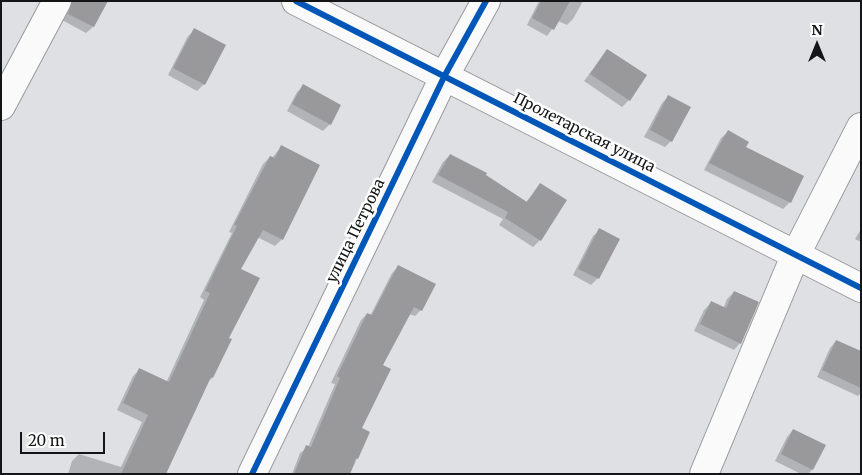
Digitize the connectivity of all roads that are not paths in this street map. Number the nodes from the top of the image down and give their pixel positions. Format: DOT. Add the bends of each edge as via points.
graph roads {
  1 [pos="57,1"];
  2 [pos="296,1"];
  3 [pos="486,1"];
  4 [pos="445,75"];
  5 [pos="1,106"];
  6 [pos="861,127"];
  7 [pos="795,256"];
  8 [pos="861,288"];
  9 [pos="252,474"];
  10 [pos="704,474"];
  1 -- 5 [label="street"];
  2 -- 4 [label="street, Пролетарская улица"];
  3 -- 4 [label="street, улица Петрова"];
  4 -- 7 [label="street, Пролетарская улица"];
  4 -- 9 [label="street, улица Петрова"];
  6 -- 7 [label="street"];
  7 -- 8 [label="street, Пролетарская улица"];
  7 -- 10 [label="street"];
}
